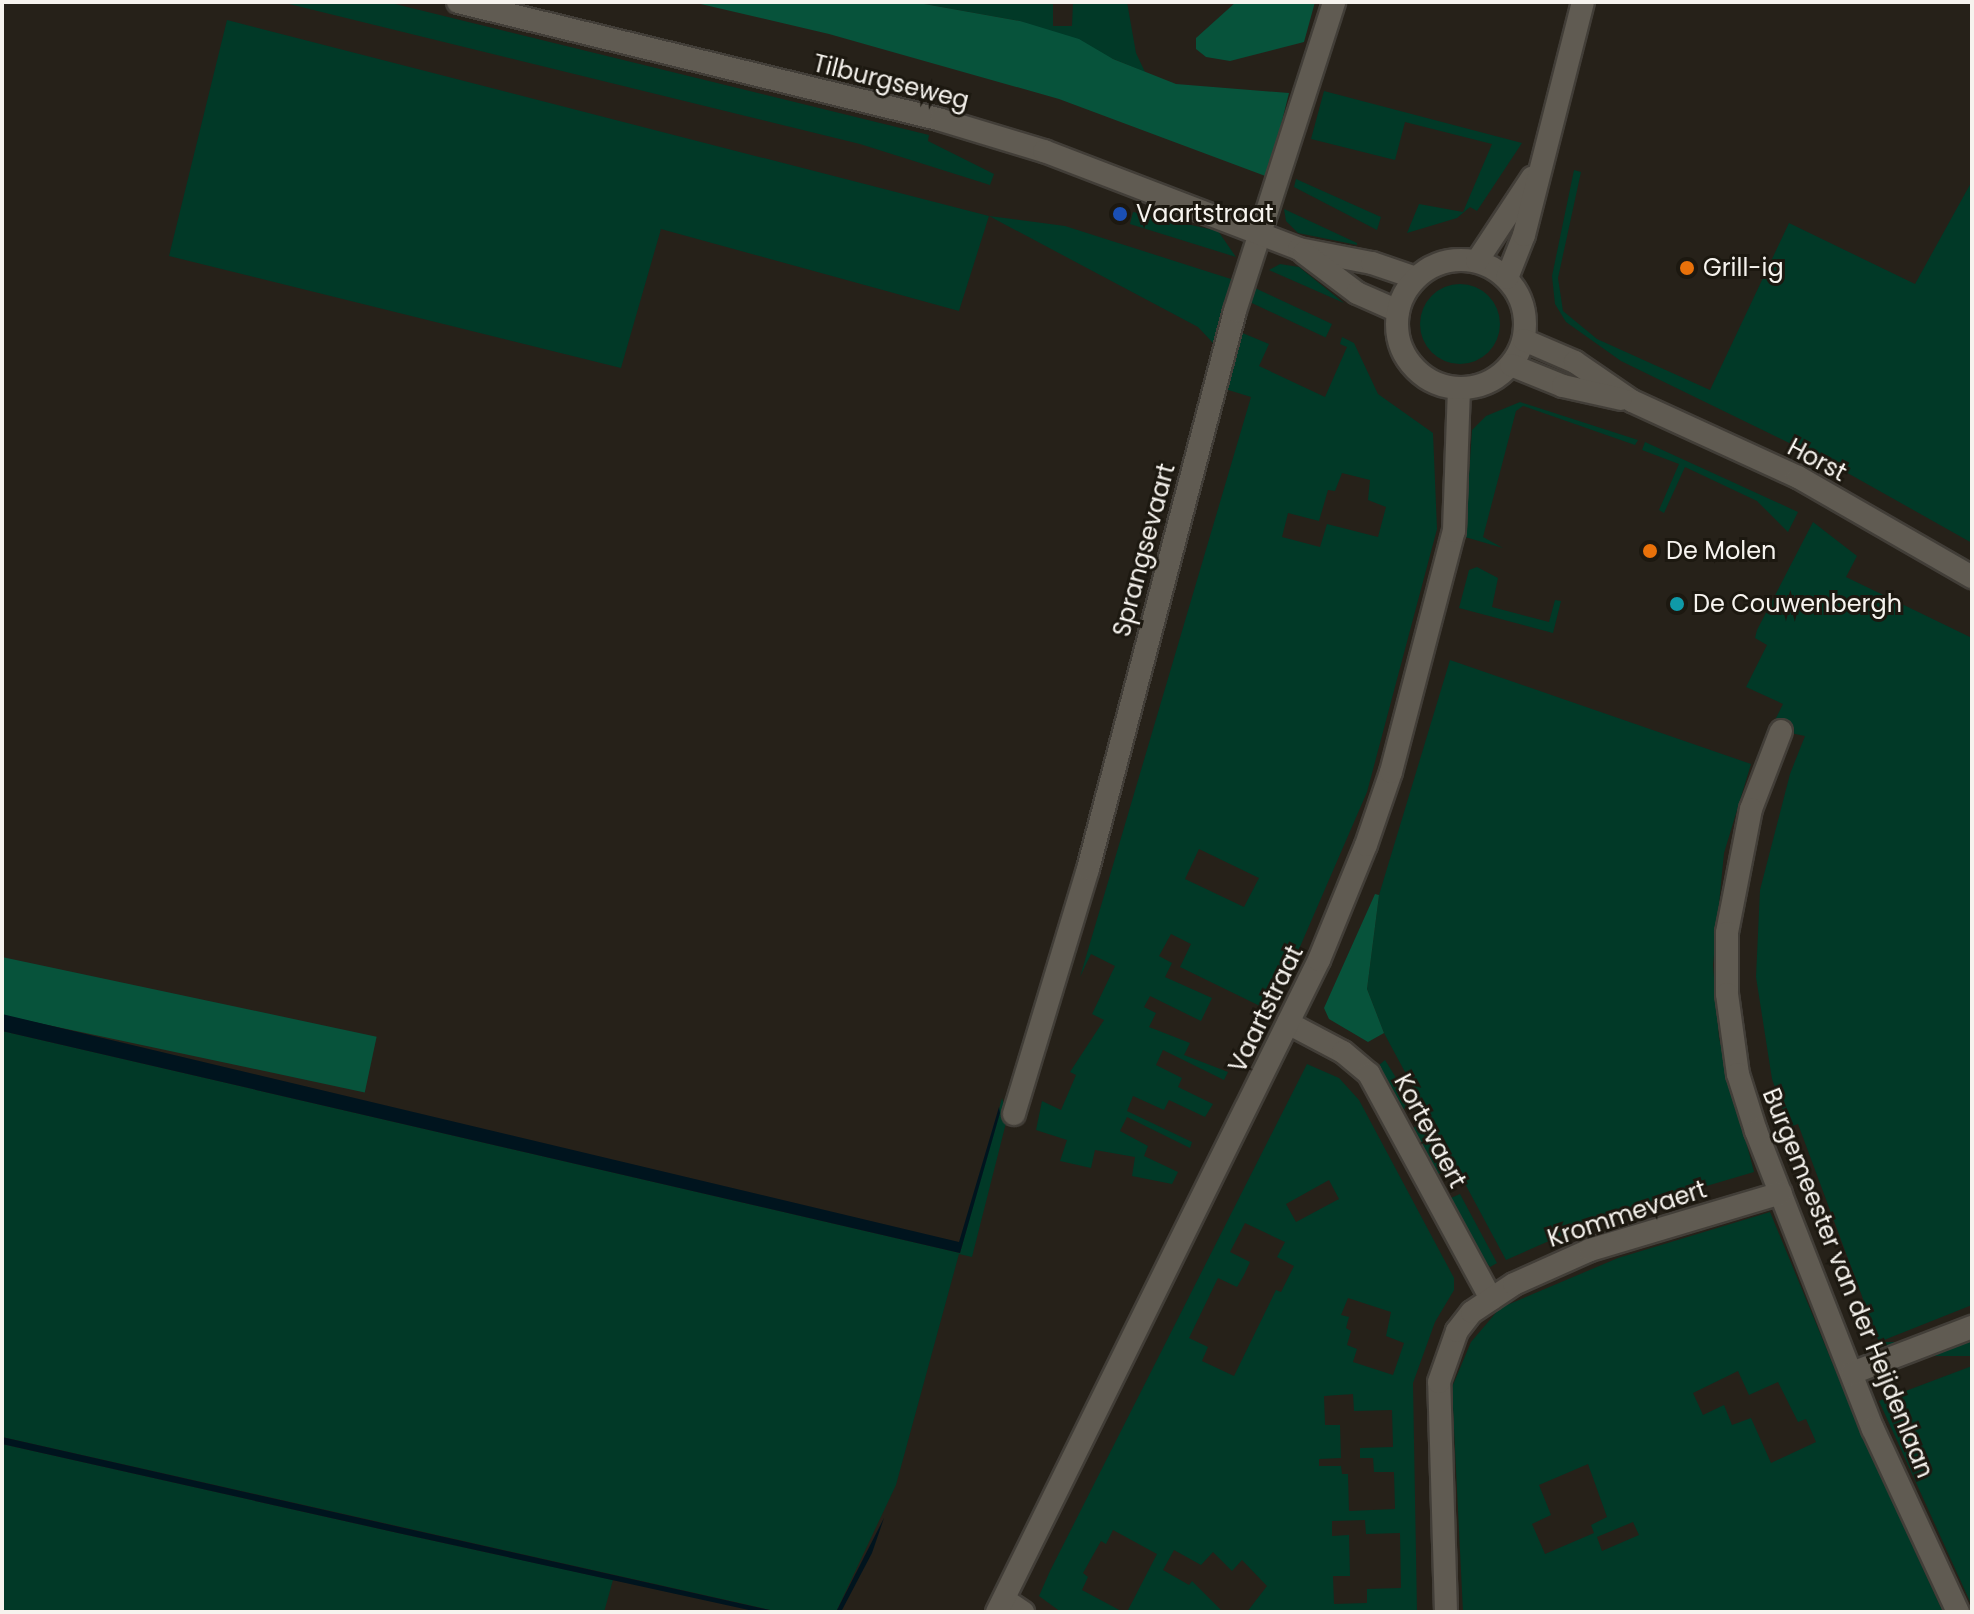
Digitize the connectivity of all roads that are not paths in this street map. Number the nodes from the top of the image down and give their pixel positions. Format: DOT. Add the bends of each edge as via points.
graph roads {
  1 [pos="458,2"];
  2 [pos="1334,2"];
  3 [pos="1583,2"];
  4 [pos="1535,173"];
  5 [pos="1259,232"];
  6 [pos="1299,249"];
  7 [pos="1477,261"];
  8 [pos="1416,278"];
  9 [pos="1507,278"];
  10 [pos="1398,311"];
  11 [pos="1524,340"];
  12 [pos="1511,365"];
  13 [pos="1459,389"];
  14 [pos="1632,401"];
  15 [pos="1972,577"];
  16 [pos="1781,731"];
  17 [pos="1288,1023"];
  18 [pos="1014,1114"];
  19 [pos="1781,1193"];
  20 [pos="1491,1299"];
  21 [pos="1972,1327"];
  22 [pos="1852,1373"];
  23 [pos="1008,1608"];
  24 [pos="1446,1612"];
  25 [pos="1958,1612"];
  1 -- 5 [label="street, Tilburgseweg" via="941,120 1044,151"];
  2 -- 5 [label="street, Sprangsevaart" via="1303,110"];
  3 -- 4 [label="street" via="1552,132"];
  4 -- 7 [label="street"];
  4 -- 9 [label="street" via="1524,235"];
  5 -- 6 [label="street, Tilburgseweg"];
  5 -- 18 [label="street, Sprangsevaart" via="1088,869"];
  6 -- 8 [label="street, Tilburgseweg"];
  6 -- 10 [label="street, Tilburgseweg" via="1357,293"];
  7 -- 8 [label="street" via="1434,266"];
  7 -- 9 [label="street"];
  8 -- 10 [label="street"];
  9 -- 11 [label="street" via="1523,307"];
  10 -- 13 [label="street" via="1397,330 1411,364 1441,386"];
  11 -- 12 [label="street"];
  11 -- 14 [label="street, Horst" via="1575,362"];
  12 -- 13 [label="street" via="1488,383"];
  12 -- 14 [label="street, Horst" via="1563,386"];
  13 -- 17 [label="street, Vaartstraat" via="1454,531 1413,689 1366,845"];
  14 -- 15 [label="street, Horst" via="1798,477"];
  16 -- 19 [label="street, Burgemeester van der Heijdenlaan" via="1751,809 1737,865 1727,933 1727,994 1738,1074"];
  17 -- 20 [label="street, Kortevaert" via="1343,1052 1369,1074"];
  17 -- 23 [label="street, Vaartstraat"];
  19 -- 20 [label="street, Krommevaert" via="1590,1250"];
  19 -- 22 [label="street, Burgemeester van der Heijdenlaan"];
  20 -- 24 [label="street, Krommevaert" via="1457,1331 1439,1382"];
  21 -- 22 [label="street"];
  22 -- 25 [label="street, Burgemeester van der Heijdenlaan"];
}
